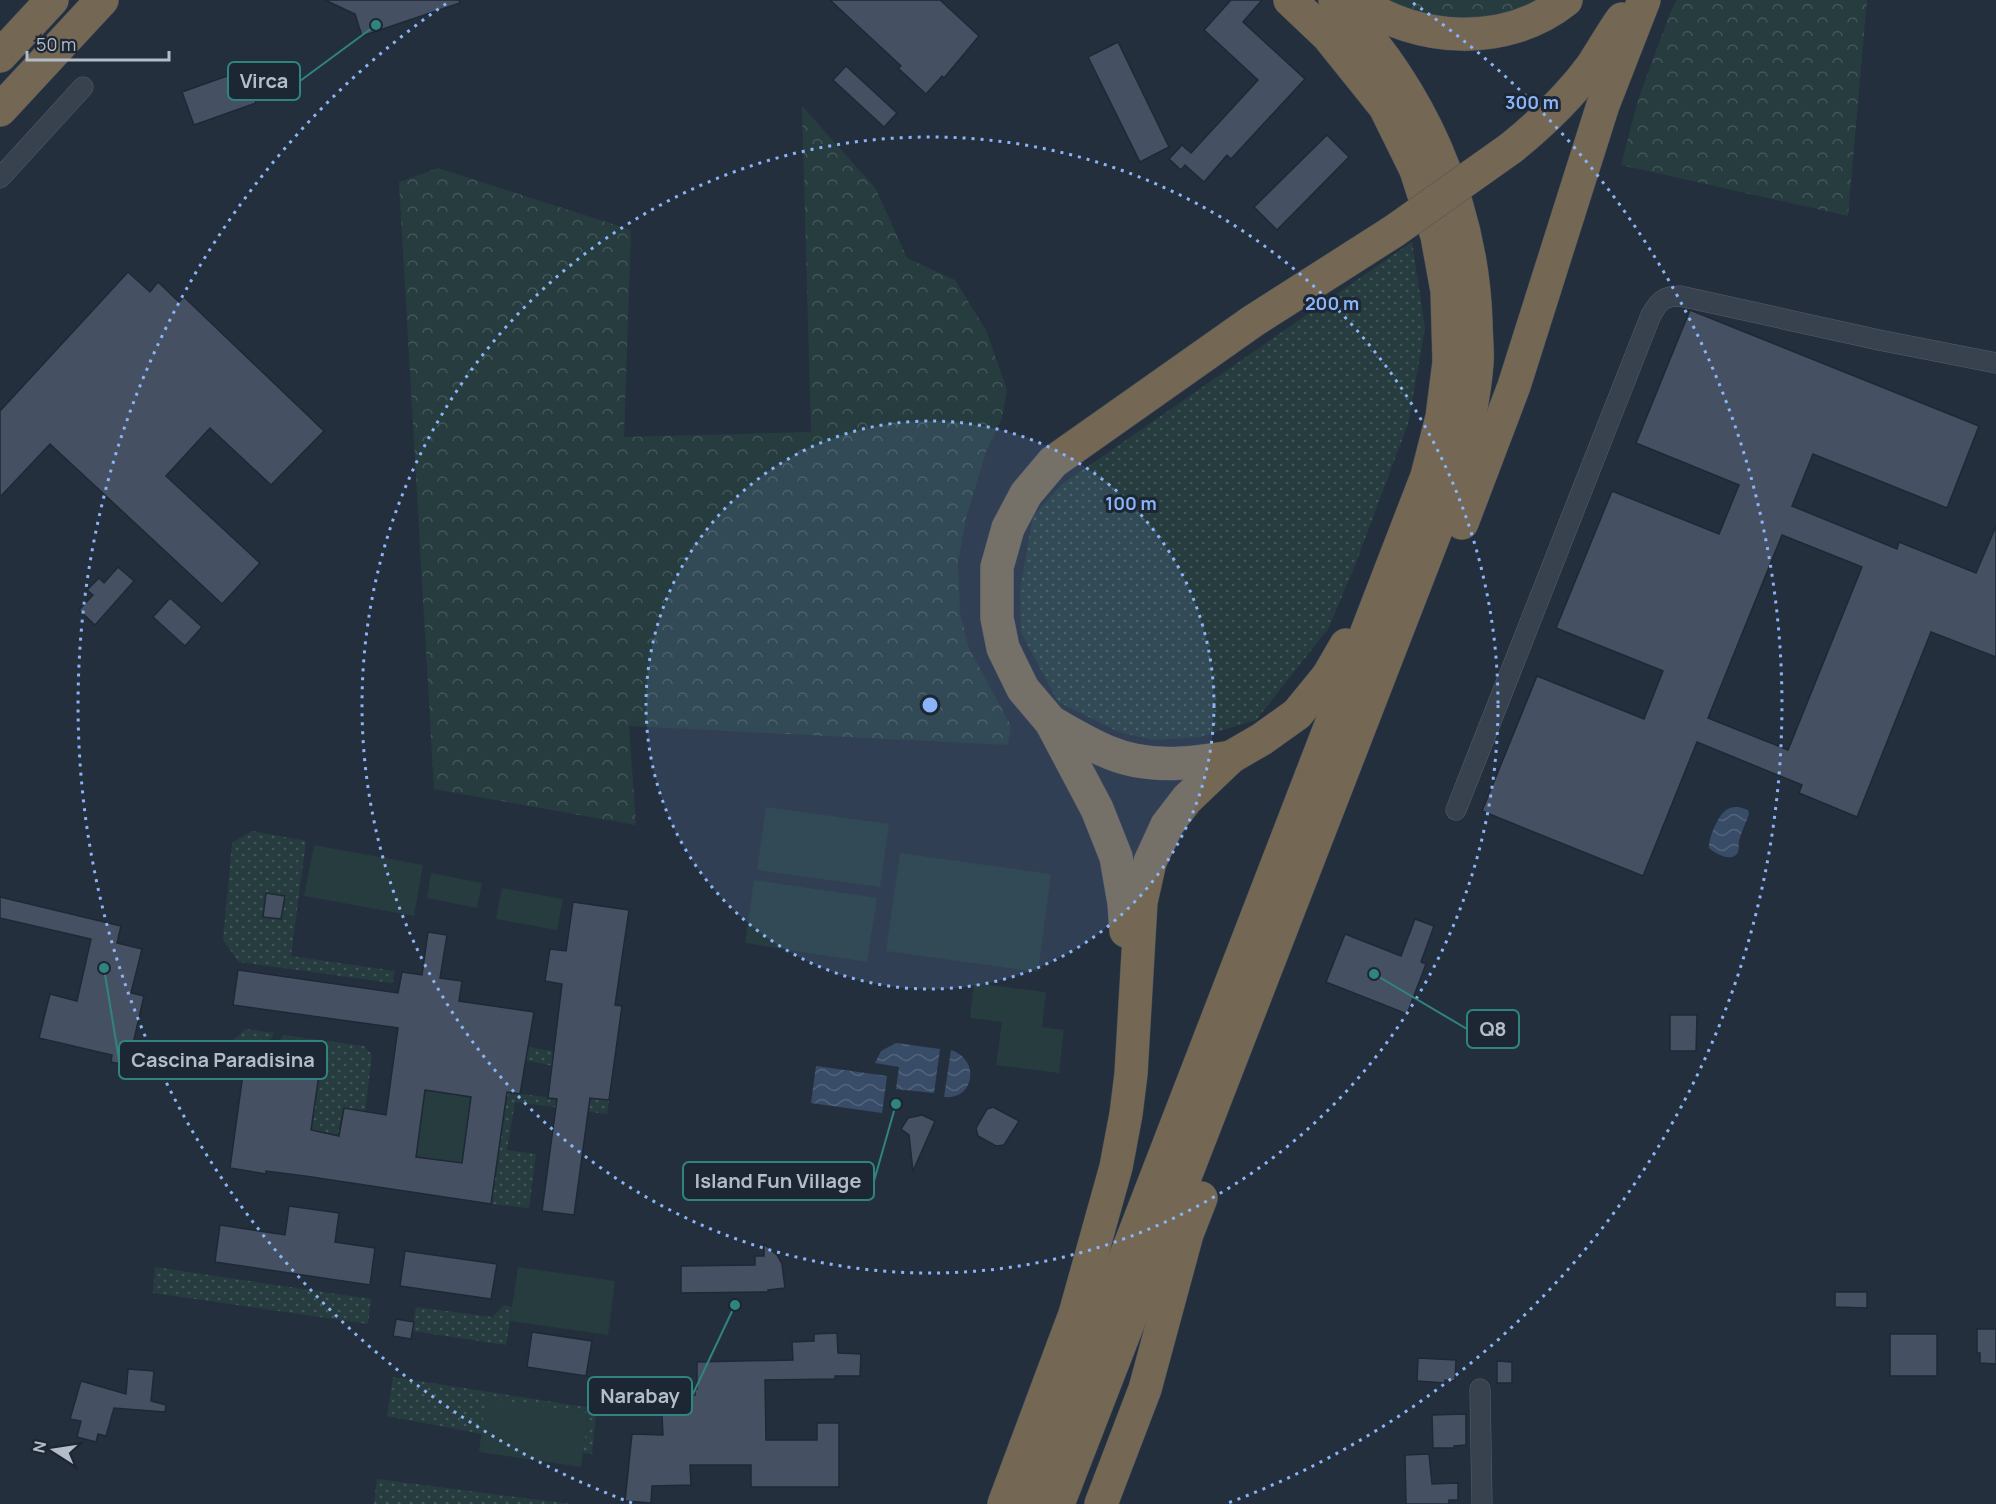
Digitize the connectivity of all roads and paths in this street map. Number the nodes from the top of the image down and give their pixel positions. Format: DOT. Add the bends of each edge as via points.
graph roads {
  1 [pos="52,0"];
  2 [pos="102,0"];
  3 [pos="1290,0"];
  4 [pos="1335,0"];
  5 [pos="1356,0"];
  6 [pos="1566,0"];
  7 [pos="1622,0"];
  8 [pos="1634,0"];
  9 [pos="1644,0"];
  10 [pos="1606,43"];
  11 [pos="0,56"];
  12 [pos="83,87"];
  13 [pos="0,110"];
  14 [pos="0,178"];
  15 [pos="1996,363"];
  16 [pos="1393,563"];
  17 [pos="1051,722"];
  18 [pos="1230,756"];
  19 [pos="1456,810"];
  20 [pos="1133,1037"];
  21 [pos="1116,1167"];
  22 [pos="1186,1234"];
  23 [pos="1480,1389"];
  24 [pos="980,1504"];
  25 [pos="1004,1504"];
  26 [pos="1030,1504"];
  27 [pos="1058,1504"];
  28 [pos="1082,1504"];
  29 [pos="1101,1504"];
  30 [pos="1482,1504"];
  1 -- 11 [label="highway"];
  2 -- 13 [label="highway"];
  3 -- 16 [label="highway" via="1328,36 1385,107 1416,170 1437,236 1447,291 1449,362 1442,417 1427,476"];
  4 -- 27 [label="highway" via="1383,55 1407,90 1442,162 1464,229 1475,288 1477,362 1468,421 1454,484"];
  5 -- 6 [label="highway" via="1374,13 1402,24 1425,32 1455,35 1513,27"];
  7 -- 10 [label="highway"];
  8 -- 10 [label="highway"];
  9 -- 22 [label="highway" via="1603,105 1514,386"];
  10 -- 17 [label="highway, bridge" via="1554,111 1511,148 1394,231 1253,321 1053,462 1026,494 1008,528 997,567 997,618 1004,648 1023,689"];
  12 -- 14 [label="street"];
  15 -- 19 [label="street" via="1680,296 1668,296 1659,302"];
  16 -- 18 [label="highway" via="1328,676 1297,714"];
  16 -- 26 [label="highway"];
  17 -- 18 [label="highway" via="1108,752 1141,762 1172,764"];
  17 -- 20 [label="highway" via="1097,809 1116,857 1124,903"];
  18 -- 20 [label="highway" via="1167,825 1150,862 1141,902"];
  20 -- 21 [label="highway" via="1126,1114"];
  21 -- 24 [label="highway"];
  21 -- 25 [label="highway" via="1074,1314"];
  22 -- 28 [label="highway"];
  22 -- 29 [label="highway" via="1145,1389"];
  23 -- 30 [label="street"];
}
